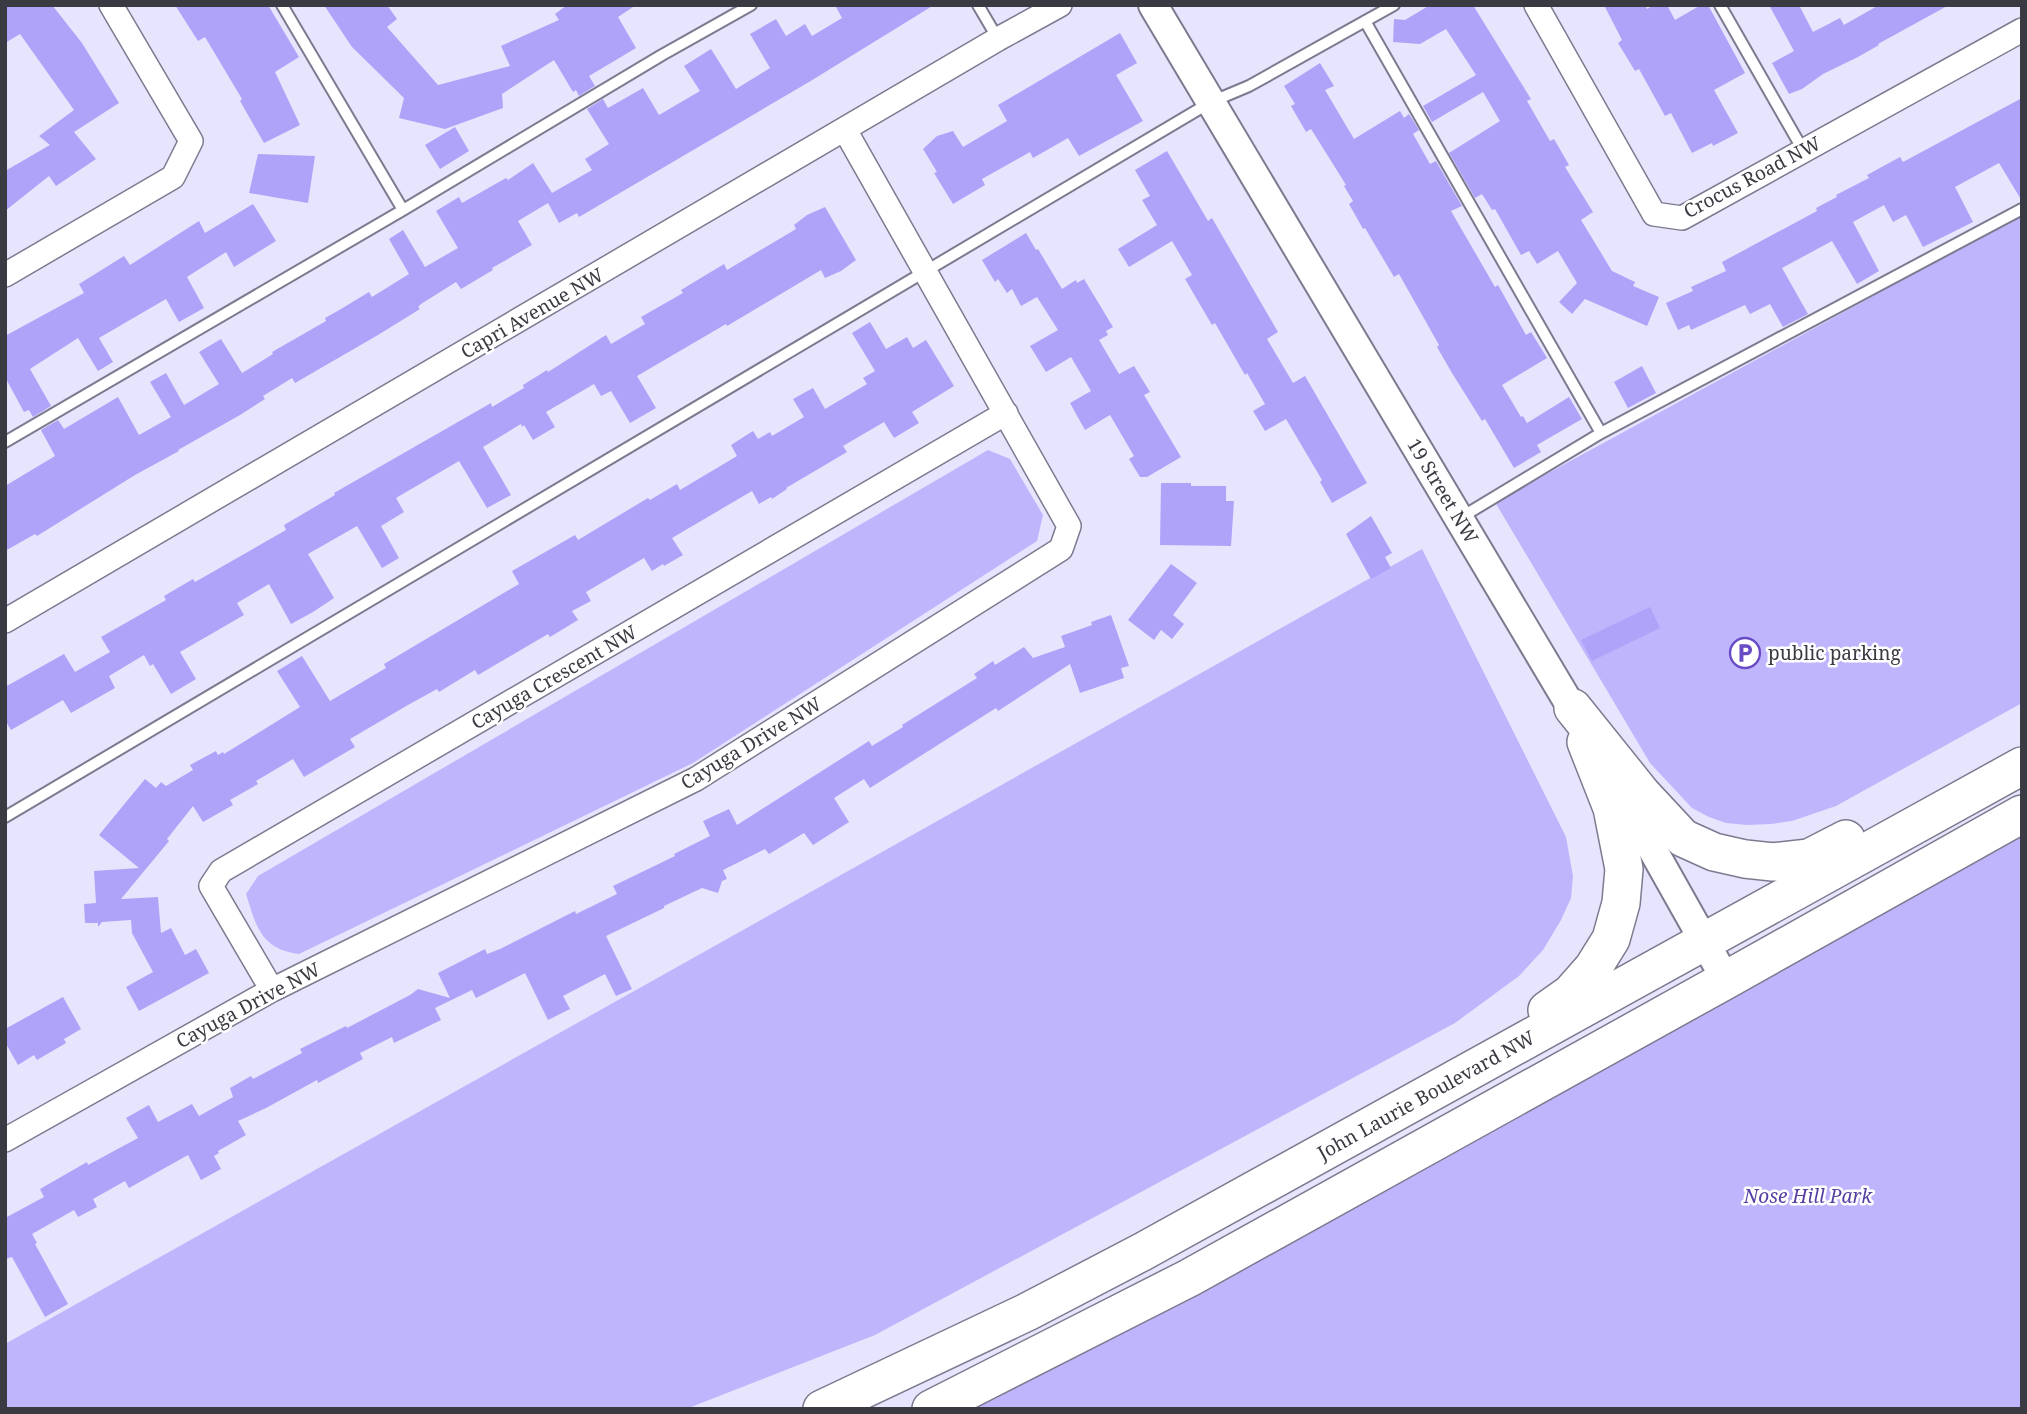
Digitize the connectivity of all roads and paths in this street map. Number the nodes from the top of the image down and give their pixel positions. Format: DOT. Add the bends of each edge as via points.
graph roads {
  1 [pos="111,5"];
  2 [pos="282,5"];
  3 [pos="751,5"];
  4 [pos="978,5"];
  5 [pos="1060,5"];
  6 [pos="1153,5"];
  7 [pos="1394,5"];
  8 [pos="1536,5"];
  9 [pos="1736,5"];
  10 [pos="1722,9"];
  11 [pos="1365,21"];
  12 [pos="2022,30"];
  13 [pos="998,39"];
  14 [pos="1211,102"];
  15 [pos="845,130"];
  16 [pos="1803,150"];
  17 [pos="2022,209"];
  18 [pos="403,210"];
  19 [pos="925,272"];
  20 [pos="5,275"];
  21 [pos="1006,413"];
  22 [pos="1601,433"];
  23 [pos="5,442"];
  24 [pos="1460,518"];
  25 [pos="5,621"];
  26 [pos="1573,708"];
  27 [pos="2022,751"];
  28 [pos="2022,766"];
  29 [pos="2022,814"];
  30 [pos="5,817"];
  31 [pos="1705,941"];
  32 [pos="1726,980"];
  33 [pos="272,990"];
  34 [pos="1434,1090"];
  35 [pos="5,1140"];
  36 [pos="822,1409"];
  37 [pos="931,1409"];
  1 -- 20 [label="street" via="191,141 173,177"];
  2 -- 18 [label="lane"];
  3 -- 18 [label="lane"];
  4 -- 13 [label="lane"];
  5 -- 13 [label="street, Capri Avenue NW"];
  6 -- 14 [label="street, 19 Street NW"];
  7 -- 11 [label="lane"];
  8 -- 16 [label="street, Crocus Road NW" via="1654,214 1682,218"];
  9 -- 10 [label="lane"];
  10 -- 16 [label="lane"];
  11 -- 14 [label="lane"];
  11 -- 22 [label="lane"];
  12 -- 16 [label="street, Crocus Road NW"];
  13 -- 15 [label="street, Capri Avenue NW"];
  14 -- 19 [label="lane"];
  14 -- 24 [label="street, 19 Street NW"];
  15 -- 19 [label="street, Cayuga Drive NW"];
  15 -- 25 [label="street, Capri Avenue NW"];
  17 -- 22 [label="lane"];
  18 -- 23 [label="lane"];
  19 -- 21 [label="street, Cayuga Drive NW"];
  19 -- 30 [label="lane"];
  21 -- 33 [label="street, Cayuga Crescent NW" via="221,871 211,886"];
  21 -- 33 [label="street, Cayuga Drive NW" via="1069,526 1061,549 696,779"];
  22 -- 24 [label="lane"];
  24 -- 26 [label="street, 19 Street NW"];
  26 -- 27 [label="main road" via="1684,838 1714,852 1773,862 1809,858"];
  26 -- 31 [label="street, 19 Street NW"];
  26 -- 34 [label="main road" via="1612,808 1624,869 1611,939 1571,993"];
  28 -- 31 [label="main road, John Laurie Boulevard NW"];
  29 -- 32 [label="main road"];
  31 -- 32 [label="street, 19 Street NW"];
  31 -- 34 [label="main road, John Laurie Boulevard NW"];
  32 -- 37 [label="main road" via="1189,1278"];
  33 -- 35 [label="street, Cayuga Drive NW"];
  34 -- 36 [label="main road, John Laurie Boulevard NW" via="1027,1312"];
}
